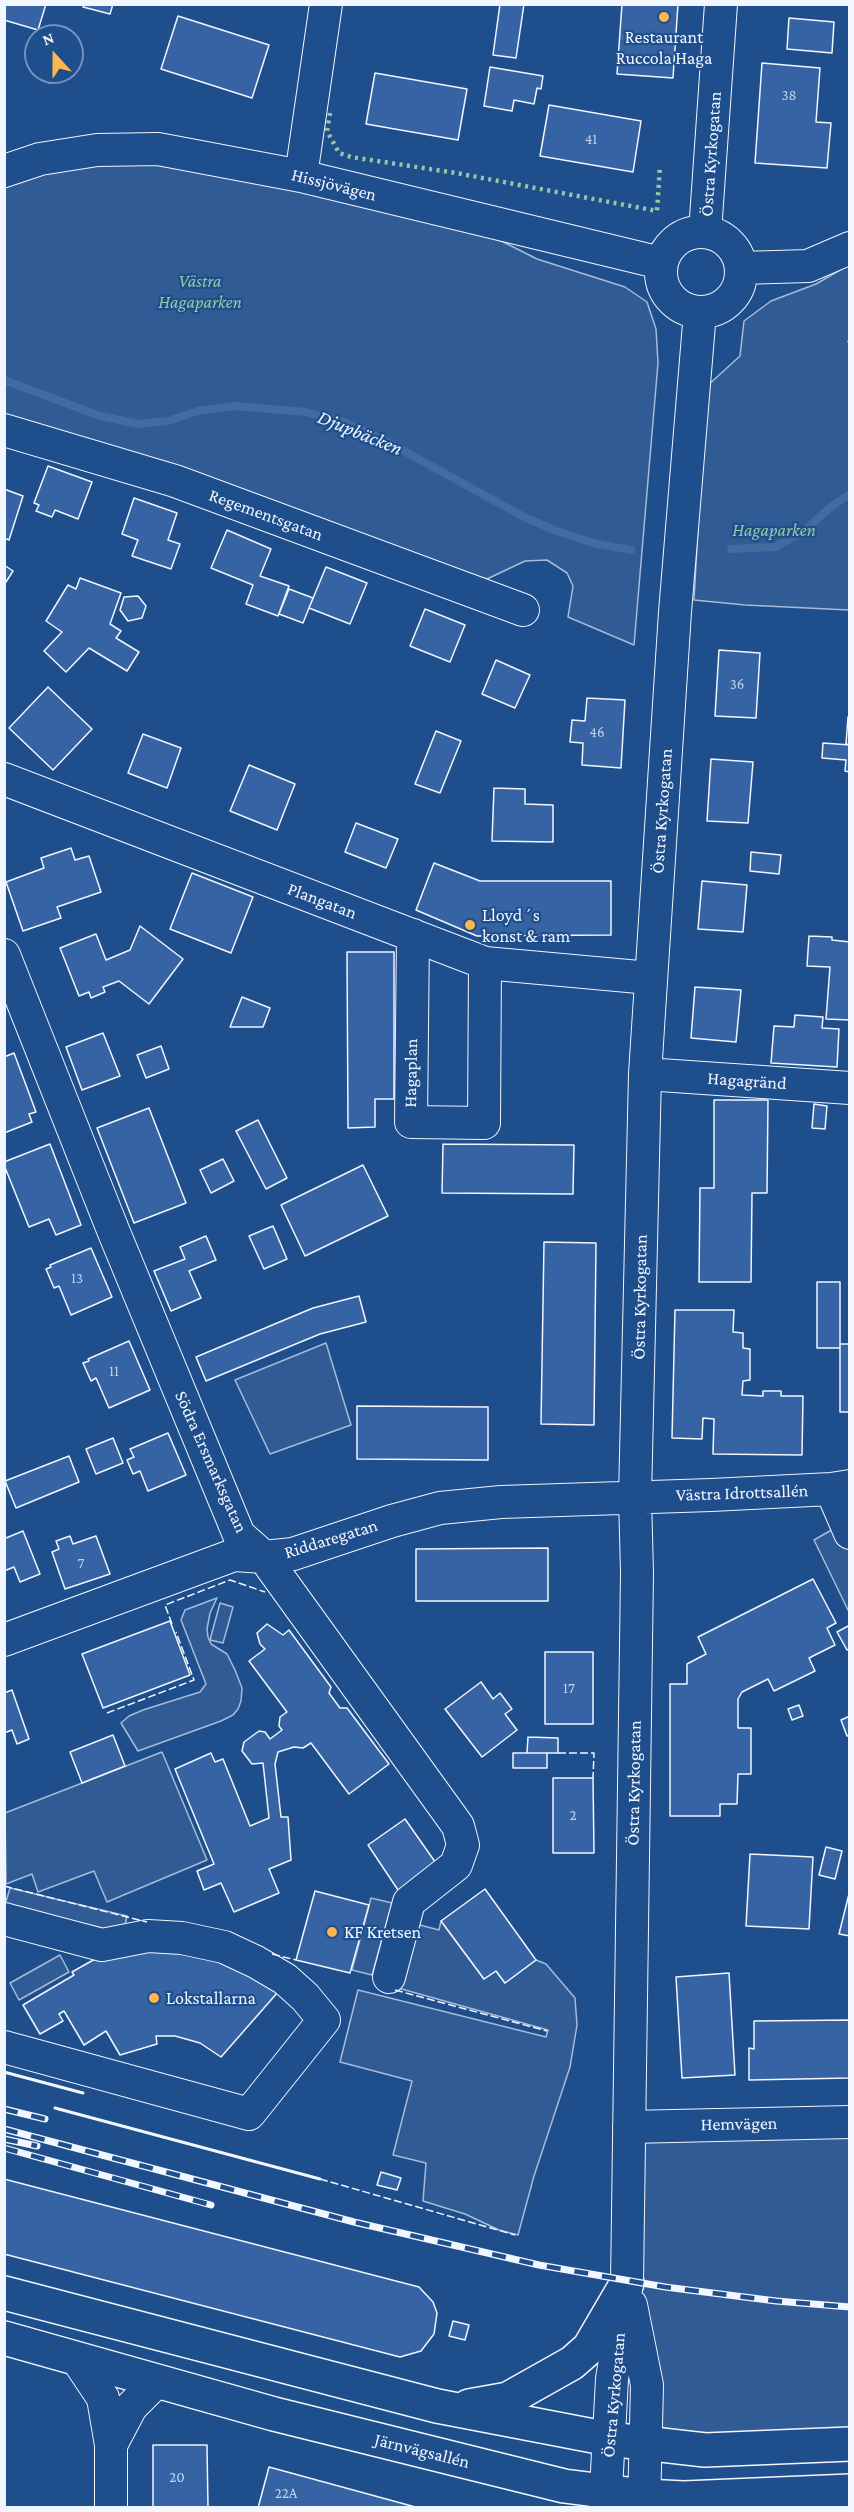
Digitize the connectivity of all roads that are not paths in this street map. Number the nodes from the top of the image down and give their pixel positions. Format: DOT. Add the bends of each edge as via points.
graph roads {
  1 [pos="326,4"];
  2 [pos="721,4"];
  3 [pos="4,171"];
  4 [pos="301,176"];
  5 [pos="705,232"];
  6 [pos="849,248"];
  7 [pos="662,263"];
  8 [pos="741,268"];
  9 [pos="700,312"];
  10 [pos="4,430"];
  11 [pos="523,610"];
  12 [pos="4,779"];
  13 [pos="413,935"];
  14 [pos="4,955"];
  15 [pos="485,963"];
  16 [pos="650,978"];
  17 [pos="645,1074"];
  18 [pos="849,1088"];
  19 [pos="840,1487"];
  20 [pos="635,1497"];
  21 [pos="849,1533"];
  22 [pos="264,1557"];
  23 [pos="4,1640"];
  24 [pos="4,1919"];
  25 [pos="389,1977"];
  26 [pos="4,2047"];
  27 [pos="849,2122"];
  28 [pos="629,2127"];
  29 [pos="627,2283"];
  30 [pos="4,2293"];
  31 [pos="4,2338"];
  32 [pos="77,2359"];
  33 [pos="157,2381"];
  34 [pos="437,2406"];
  35 [pos="609,2439"];
  36 [pos="647,2444"];
  37 [pos="849,2444"];
  38 [pos="111,2445"];
  39 [pos="849,2491"];
  40 [pos="605,2499"];
  41 [pos="644,2502"];
  42 [pos="111,2508"];
  1 -- 4 [label="street"];
  2 -- 5 [label="street, Östra Kyrkogatan"];
  3 -- 4 [label="street, Hissjövägen" via="40,159 97,150 158,149"];
  4 -- 7 [label="street, Hissjövägen"];
  5 -- 7 [label="street, Östra Kyrkogatan" via="693,233 670,245"];
  5 -- 8 [label="street, Östra Kyrkogatan" via="723,236 732,245 740,257"];
  6 -- 8 [label="street" via="808,266"];
  7 -- 9 [label="street" via="662,284 669,296 681,307"];
  8 -- 9 [label="street" via="738,289 728,302"];
  9 -- 16 [label="street, Östra Kyrkogatan"];
  10 -- 11 [label="street, Regementsgatan" via="175,481"];
  12 -- 13 [label="street, Plangatan"];
  13 -- 15 [label="street, Plangatan"];
  13 -- 15 [label="street, Hagaplan" via="411,1122 484,1123"];
  14 -- 22 [label="street, Södra Ersmarksgatan" via="112,1230 239,1535"];
  15 -- 16 [label="street, Plangatan"];
  16 -- 17 [label="street, Östra Kyrkogatan"];
  17 -- 18 [label="street, Hagagränd"];
  17 -- 20 [label="street, Östra Kyrkogatan"];
  19 -- 20 [label="street, Västra Idrottsallén"];
  19 -- 21 [label="street"];
  20 -- 22 [label="street, Riddaregatan" via="440,1508 293,1554"];
  20 -- 28 [label="street, Östra Kyrkogatan"];
  22 -- 23 [label="street, Riddaregatan" via="234,1555"];
  22 -- 25 [label="street, Södra Ersmarksgatan" via="461,1835 456,1865 409,1902"];
  24 -- 26 [label="street" via="102,1945 148,1936 224,1947 285,1979 324,2020 249,2114"];
  27 -- 28 [label="street, Hemvägen"];
  28 -- 29 [label="street, Östra Kyrkogatan"];
  29 -- 34 [label="main road" via="589,2348 552,2376 508,2399"];
  29 -- 35 [label="street, Östra Kyrkogatan" via="612,2379"];
  29 -- 36 [label="street, Östra Kyrkogatan" via="647,2385"];
  30 -- 34 [label="main road"];
  31 -- 32 [label="main road, Järnvägsallén"];
  32 -- 33 [label="main road, Järnvägsallén"];
  32 -- 38 [label="street" via="103,2398"];
  33 -- 38 [label="street" via="131,2407"];
  33 -- 40 [label="main road, Järnvägsallén"];
  34 -- 35 [label="main road"];
  35 -- 36 [label="main road"];
  35 -- 40 [label="street, Östra Kyrkogatan"];
  36 -- 37 [label="main road" via="705,2450"];
  36 -- 41 [label="street, Östra Kyrkogatan"];
  38 -- 42 [label="street"];
  39 -- 41 [label="main road, Järnvägsallén"];
  40 -- 41 [label="main road, Järnvägsallén"];
}
